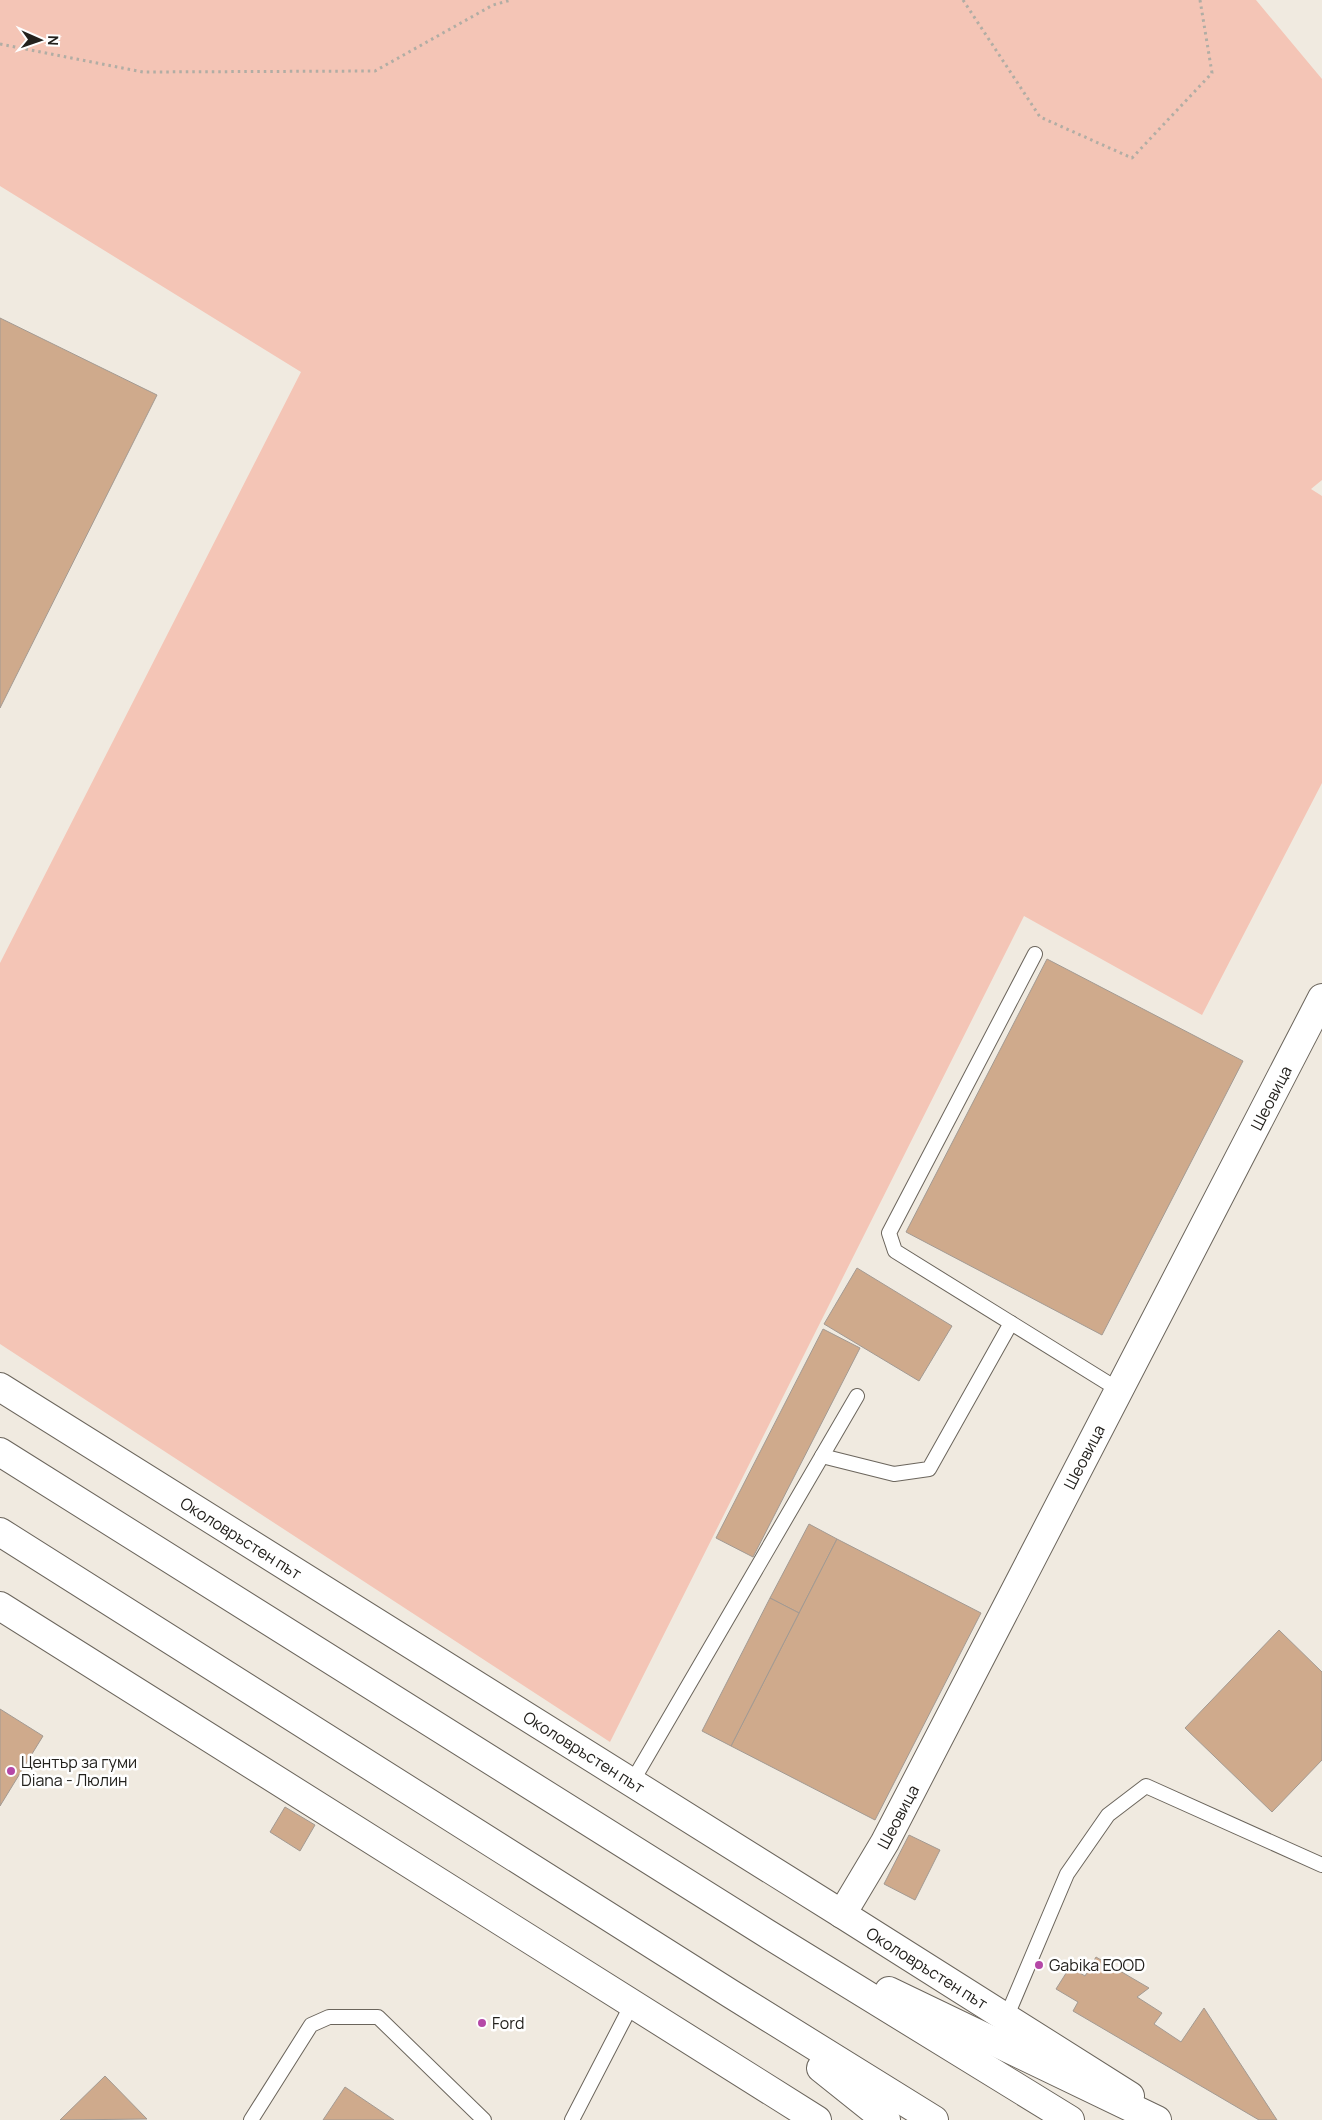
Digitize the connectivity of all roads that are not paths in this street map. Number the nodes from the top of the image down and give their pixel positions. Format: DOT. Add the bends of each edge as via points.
graph roads {
  1 [pos="1035,954"];
  2 [pos="1322,998"];
  3 [pos="1011,1324"];
  4 [pos="0,1387"];
  5 [pos="1119,1390"];
  6 [pos="857,1396"];
  7 [pos="0,1452"];
  8 [pos="822,1456"];
  9 [pos="0,1532"];
  10 [pos="0,1606"];
  11 [pos="632,1782"];
  12 [pos="1322,1865"];
  13 [pos="842,1914"];
  14 [pos="766,1933"];
  15 [pos="730,1994"];
  16 [pos="632,2004"];
  17 [pos="1006,2018"];
  18 [pos="251,2120"];
  19 [pos="484,2120"];
  20 [pos="572,2120"];
  21 [pos="817,2120"];
  22 [pos="886,2120"];
  23 [pos="934,2120"];
  24 [pos="1070,2120"];
  25 [pos="1157,2120"];
  26 [pos="1167,2120"];
  1 -- 3 [label="lane" via="889,1233 894,1251"];
  2 -- 5 [label="main road, Шеовица"];
  3 -- 5 [label="lane"];
  3 -- 8 [label="lane" via="929,1469 894,1474"];
  4 -- 11 [label="main road, Околовръстен път"];
  5 -- 13 [label="main road, Шеовица" via="885,1842"];
  6 -- 8 [label="lane"];
  7 -- 14 [label="main road"];
  8 -- 11 [label="lane"];
  9 -- 15 [label="main road"];
  10 -- 16 [label="main road"];
  11 -- 13 [label="main road, Околовръстен път"];
  12 -- 17 [label="lane" via="1146,1786 1108,1814 1067,1874"];
  13 -- 17 [label="main road, Околовръстен път"];
  14 -- 24 [label="main road"];
  14 -- 25 [label="main road"];
  15 -- 22 [label="main road"];
  15 -- 23 [label="main road"];
  16 -- 20 [label="lane"];
  16 -- 21 [label="main road"];
  17 -- 26 [label="main road, Околовръстен път"];
  18 -- 19 [label="lane" via="311,2025 329,2017 353,2016 378,2017"];
}
